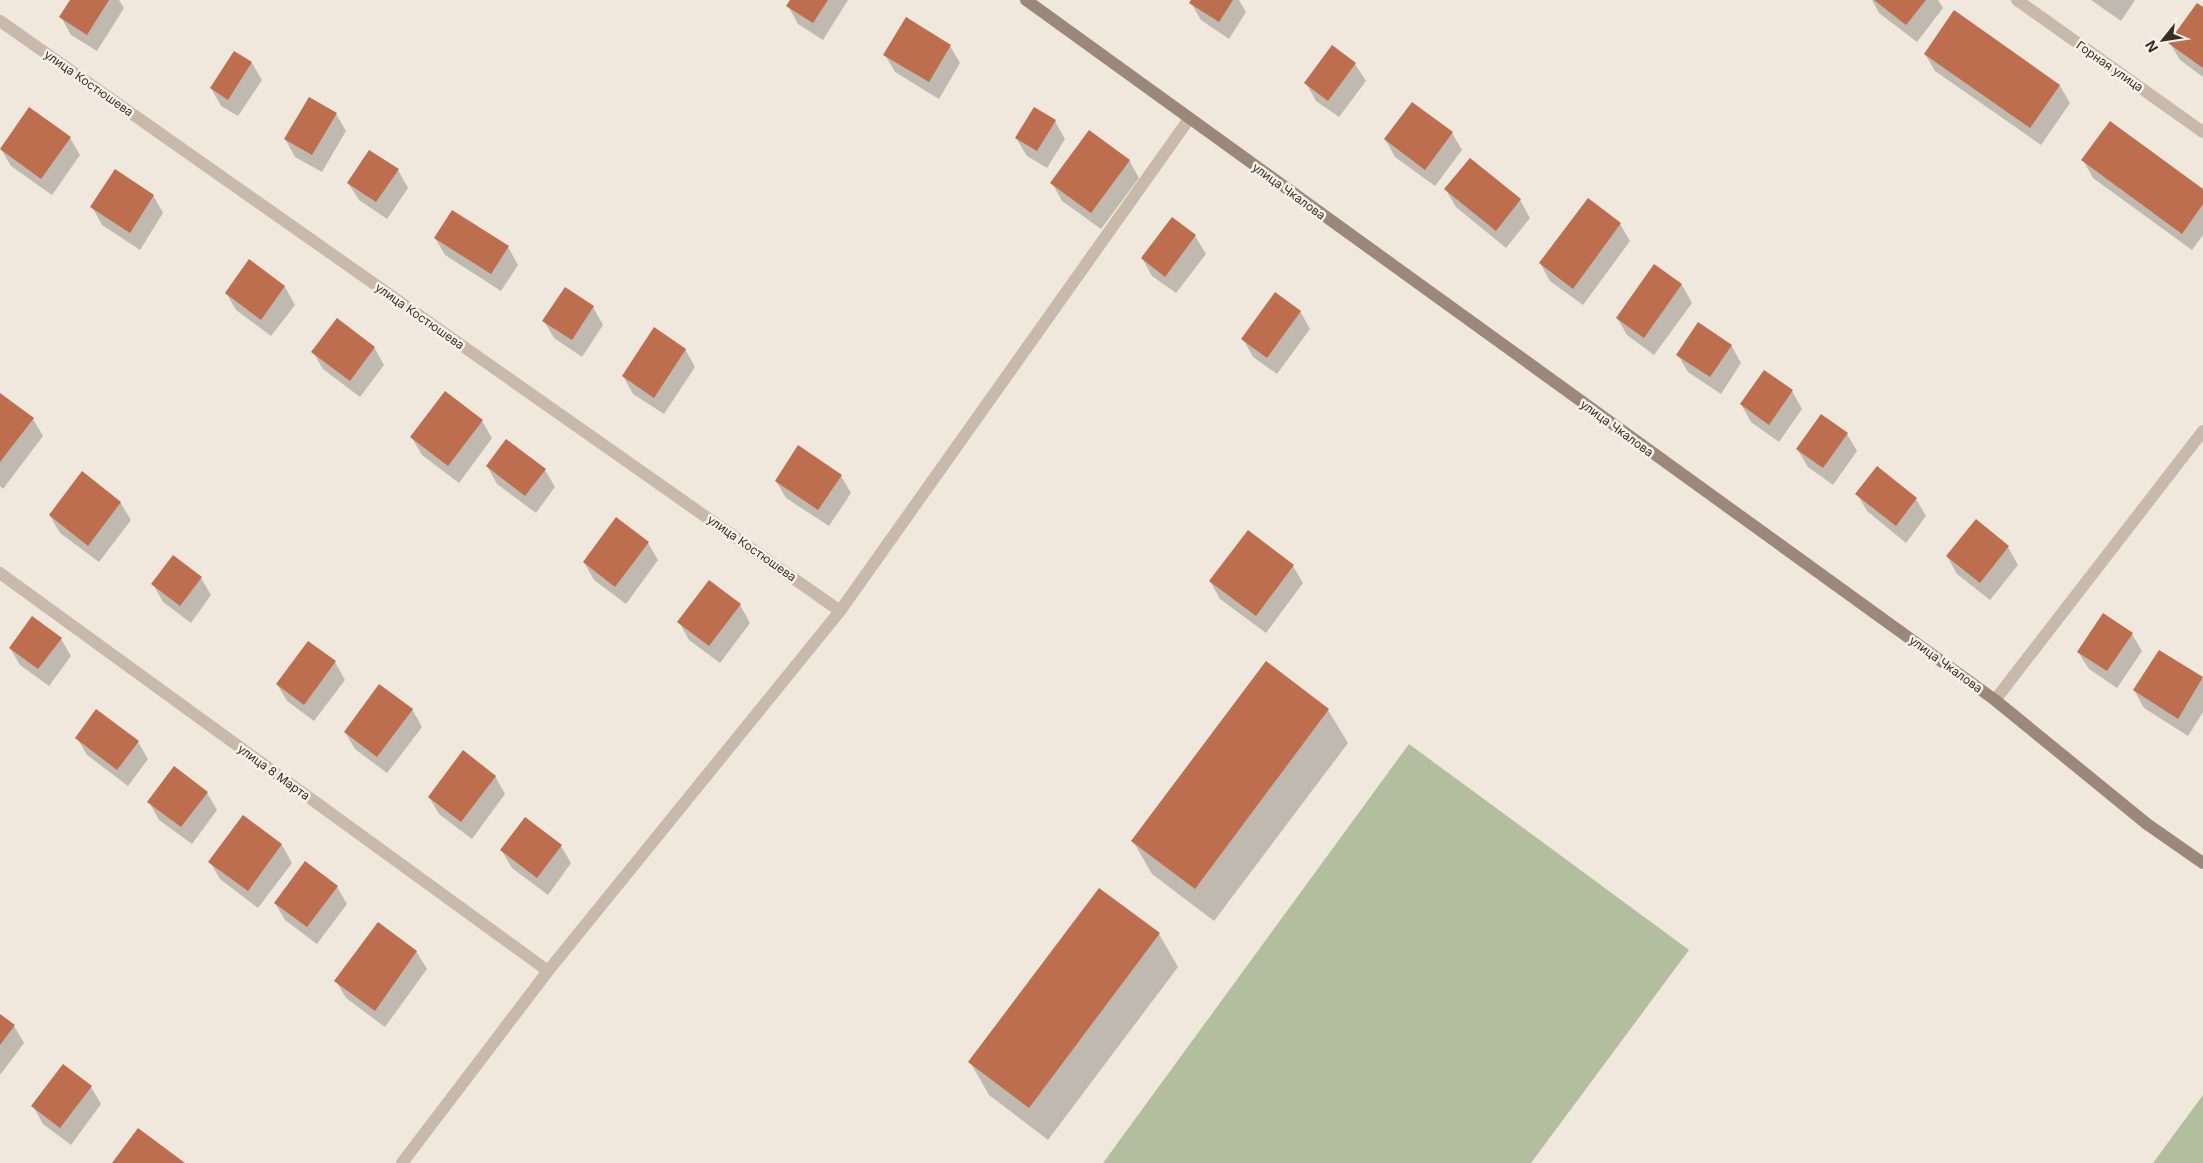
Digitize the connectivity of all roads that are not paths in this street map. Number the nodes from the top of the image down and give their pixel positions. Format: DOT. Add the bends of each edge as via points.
graph roads {
  1 [pos="1026,0"];
  2 [pos="2017,0"];
  3 [pos="0,21"];
  4 [pos="1189,119"];
  5 [pos="2203,132"];
  6 [pos="2203,431"];
  7 [pos="0,572"];
  8 [pos="840,611"];
  9 [pos="1995,700"];
  10 [pos="2203,863"];
  11 [pos="548,972"];
  12 [pos="402,1163"];
  1 -- 4 [label="main road, улица Чкалова"];
  2 -- 5 [label="street, Горная улица"];
  3 -- 8 [label="street, улица Костюшева"];
  4 -- 8 [label="street"];
  4 -- 9 [label="main road, улица Чкалова"];
  6 -- 9 [label="street"];
  7 -- 11 [label="street, улица 8 Марта"];
  8 -- 11 [label="street"];
  9 -- 10 [label="main road, улица Чкалова" via="2147,824"];
  11 -- 12 [label="street"];
}
